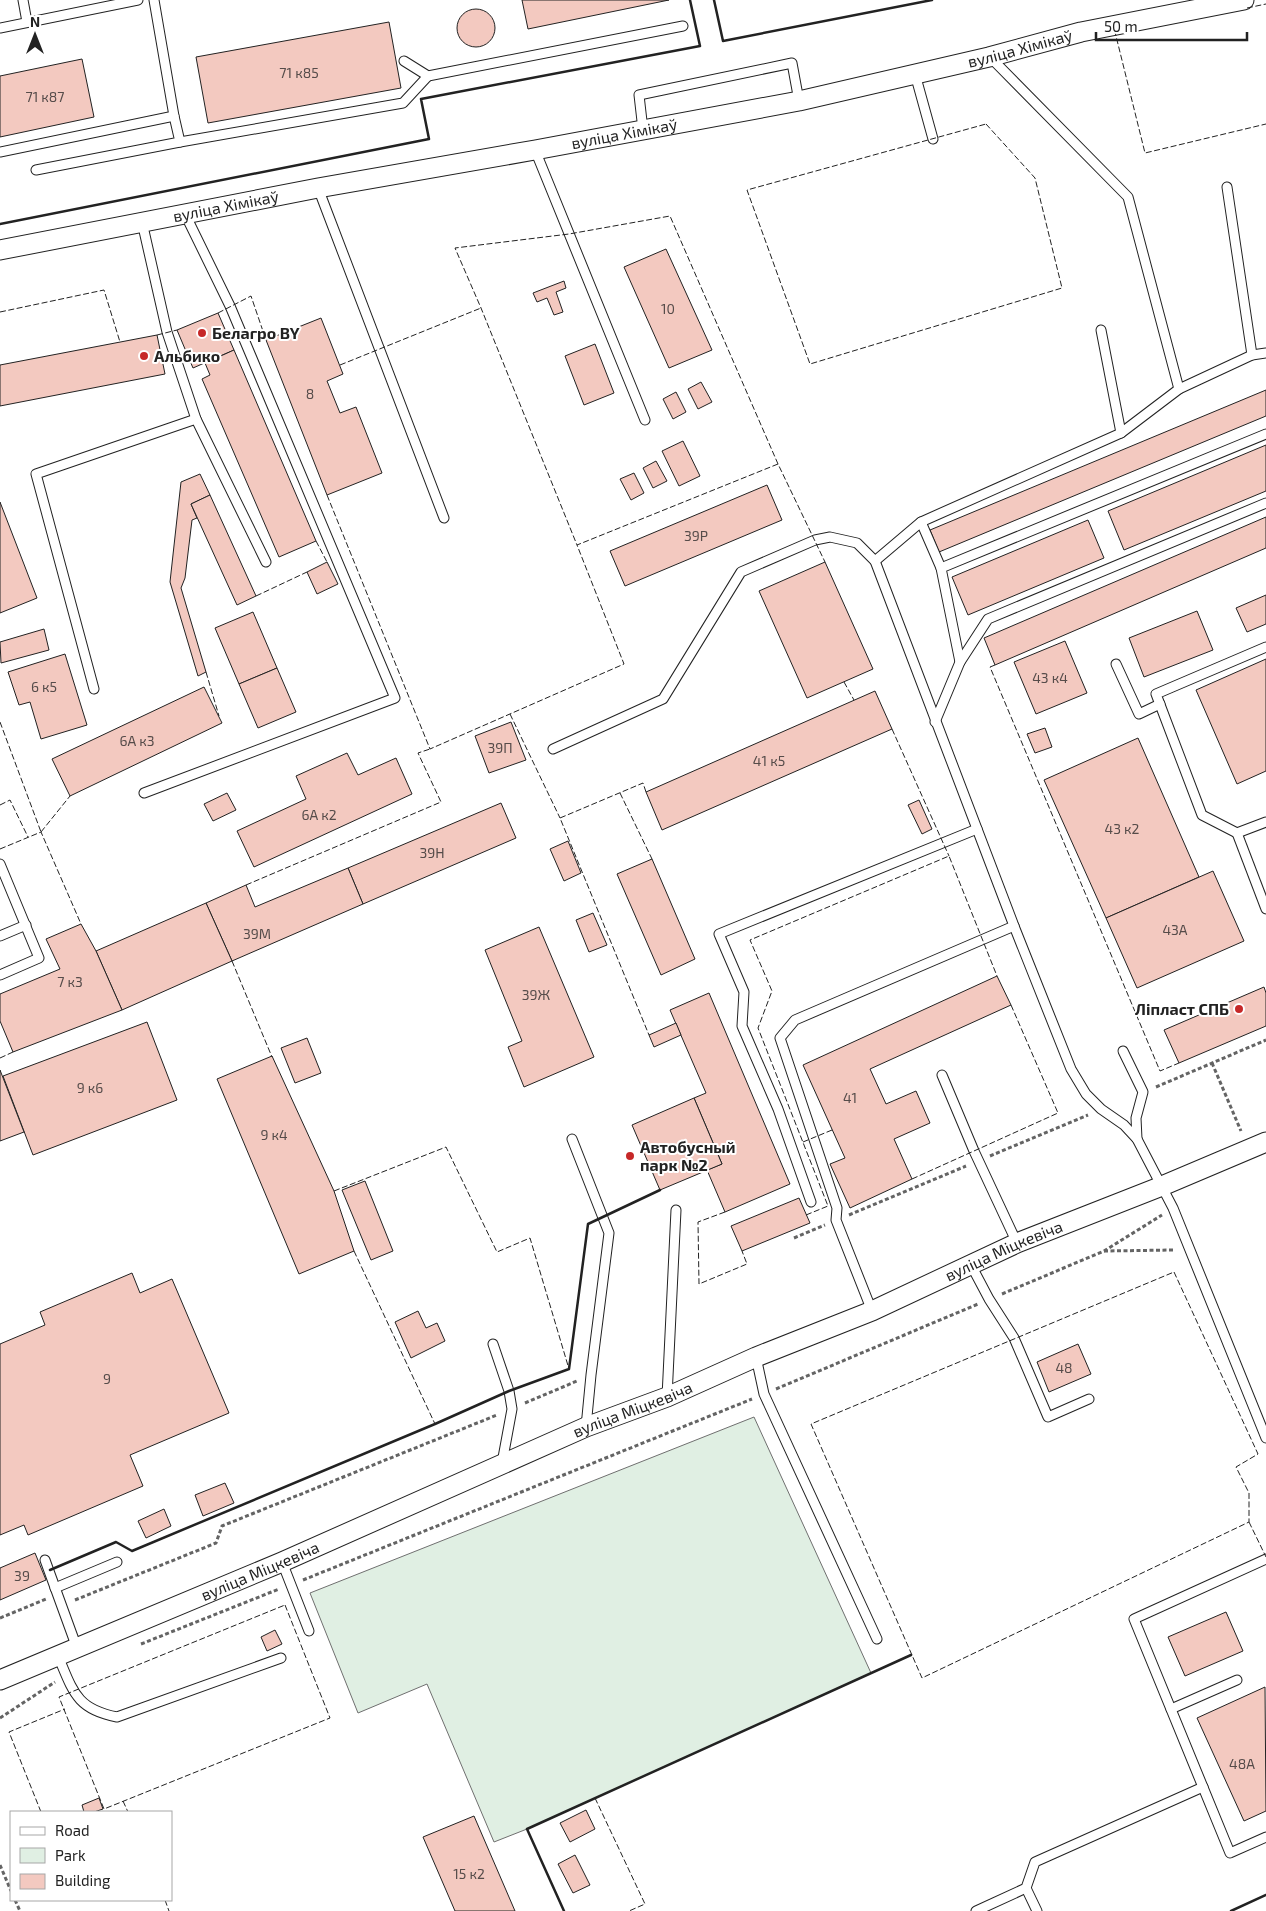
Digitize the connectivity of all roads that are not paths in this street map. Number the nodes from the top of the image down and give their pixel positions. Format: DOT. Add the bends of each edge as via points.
graph roads {
  1 [pos="23,0"];
  2 [pos="138,0"];
  3 [pos="154,0"];
  4 [pos="1244,0"];
  5 [pos="27,22"];
  6 [pos="683,26"];
  7 [pos="0,28"];
  8 [pos="989,56"];
  9 [pos="404,61"];
  10 [pos="915,74"];
  11 [pos="428,76"];
  12 [pos="799,101"];
  13 [pos="174,116"];
  14 [pos="643,130"];
  15 [pos="933,139"];
  16 [pos="180,142"];
  17 [pos="535,150"];
  18 [pos="0,152"];
  19 [pos="36,170"];
  20 [pos="1227,187"];
  21 [pos="318,188"];
  22 [pos="185,214"];
  23 [pos="142,222"];
  24 [pos="0,250"];
  25 [pos="1101,330"];
  26 [pos="1266,353"];
  27 [pos="1252,355"];
  28 [pos="1179,389"];
  29 [pos="196,419"];
  30 [pos="645,420"];
  31 [pos="1121,433"];
  32 [pos="1266,434"];
  33 [pos="1266,503"];
  34 [pos="444,518"];
  35 [pos="921,522"];
  36 [pos="875,561"];
  37 [pos="266,562"];
  38 [pos="941,568"];
  39 [pos="1266,648"];
  40 [pos="960,662"];
  41 [pos="1116,664"];
  42 [pos="94,689"];
  43 [pos="1160,704"];
  44 [pos="935,722"];
  45 [pos="554,748"];
  46 [pos="144,793"];
  47 [pos="1266,822"];
  48 [pos="977,829"];
  49 [pos="1237,833"];
  50 [pos="0,864"];
  51 [pos="1266,909"];
  52 [pos="26,925"];
  53 [pos="1014,926"];
  54 [pos="0,936"];
  55 [pos="0,975"];
  56 [pos="1123,1051"];
  57 [pos="942,1075"];
  58 [pos="572,1139"];
  59 [pos="1137,1139"];
  60 [pos="1266,1142"];
  61 [pos="1162,1186"];
  62 [pos="810,1202"];
  63 [pos="676,1210"];
  64 [pos="1017,1243"];
  65 [pos="971,1265"];
  66 [pos="872,1311"];
  67 [pos="493,1344"];
  68 [pos="756,1357"];
  69 [pos="667,1397"];
  70 [pos="1089,1399"];
  71 [pos="586,1427"];
  72 [pos="1266,1438"];
  73 [pos="501,1466"];
  74 [pos="1266,1559"];
  75 [pos="45,1560"];
  76 [pos="117,1562"];
  77 [pos="282,1562"];
  78 [pos="56,1591"];
  79 [pos="309,1631"];
  80 [pos="877,1639"];
  81 [pos="77,1648"];
  82 [pos="58,1656"];
  83 [pos="281,1658"];
  84 [pos="0,1680"];
  85 [pos="1237,1680"];
  86 [pos="1171,1709"];
  87 [pos="1203,1787"];
  88 [pos="1266,1837"];
  89 [pos="1026,1888"];
  90 [pos="976,1911"];
  91 [pos="1037,1911"];
  1 -- 5 [label="lane"];
  2 -- 5 [label="lane"];
  3 -- 13 [label="lane"];
  4 -- 8 [label="street, вуліца Хімікаў" via="1081,32"];
  5 -- 7 [label="lane"];
  6 -- 11 [label="lane"];
  8 -- 10 [label="street, вуліца Хімікаў"];
  8 -- 28 [label="lane" via="1128,197"];
  9 -- 11 [label="lane"];
  10 -- 12 [label="street, вуліца Хімікаў"];
  10 -- 15 [label="lane"];
  11 -- 16 [label="lane" via="403,103"];
  12 -- 14 [label="street, вуліца Хімікаў"];
  12 -- 14 [label="lane" via="792,63 640,94"];
  13 -- 16 [label="lane"];
  13 -- 18 [label="lane"];
  14 -- 17 [label="street, вуліца Хімікаў"];
  16 -- 19 [label="lane"];
  17 -- 21 [label="street, вуліца Хімікаў"];
  17 -- 30 [label="lane"];
  20 -- 27 [label="lane"];
  21 -- 22 [label="street, вуліца Хімікаў"];
  21 -- 34 [label="lane"];
  22 -- 23 [label="street, вуліца Хімікаў"];
  22 -- 46 [label="lane" via="230,306 395,698"];
  23 -- 24 [label="street, вуліца Хімікаў"];
  23 -- 29 [label="lane" via="167,332"];
  25 -- 31 [label="lane"];
  26 -- 27 [label="lane"];
  27 -- 28 [label="lane"];
  28 -- 31 [label="lane"];
  29 -- 37 [label="lane"];
  29 -- 42 [label="lane" via="36,474"];
  31 -- 35 [label="lane"];
  32 -- 38 [label="lane"];
  33 -- 40 [label="lane" via="988,619"];
  35 -- 36 [label="lane"];
  35 -- 38 [label="lane"];
  36 -- 44 [label="lane"];
  36 -- 45 [label="lane" via="857,543 830,537 815,540 741,572 663,699"];
  38 -- 40 [label="lane"];
  39 -- 43 [label="lane" via="1156,694"];
  40 -- 44 [label="lane"];
  41 -- 43 [label="lane" via="1140,714"];
  43 -- 49 [label="lane" via="1202,815"];
  44 -- 48 [label="lane"];
  47 -- 49 [label="lane"];
  48 -- 53 [label="lane"];
  48 -- 62 [label="lane" via="719,934 744,992 742,1026 778,1109"];
  49 -- 51 [label="lane"];
  50 -- 52 [label="lane"];
  52 -- 54 [label="lane"];
  52 -- 55 [label="lane" via="39,958"];
  53 -- 59 [label="lane" via="1071,1069 1086,1094"];
  53 -- 66 [label="lane" via="795,1020 780,1038 837,1208 836,1220"];
  56 -- 59 [label="lane" via="1143,1092 1136,1118"];
  57 -- 64 [label="lane"];
  58 -- 71 [label="lane" via="609,1233"];
  59 -- 61 [label="lane"];
  60 -- 61 [label="street, вуліца Міцкевіча"];
  61 -- 64 [label="street, вуліца Міцкевіча"];
  61 -- 72 [label="lane"];
  63 -- 69 [label="lane"];
  64 -- 65 [label="street, вуліца Міцкевіча"];
  65 -- 66 [label="street, вуліца Міцкевіча"];
  65 -- 70 [label="lane" via="1014,1338 1048,1417"];
  66 -- 68 [label="street, вуліца Міцкевіча"];
  67 -- 73 [label="lane" via="512,1409"];
  68 -- 69 [label="street, вуліца Міцкевіча"];
  68 -- 80 [label="lane" via="764,1394"];
  69 -- 71 [label="street, вуліца Міцкевіча"];
  71 -- 73 [label="street, вуліца Міцкевіча"];
  73 -- 77 [label="street, вуліца Міцкевіча"];
  74 -- 86 [label="lane" via="1134,1619"];
  75 -- 78 [label="lane"];
  76 -- 78 [label="lane"];
  77 -- 79 [label="lane"];
  77 -- 81 [label="street, вуліца Міцкевіча"];
  78 -- 81 [label="lane"];
  81 -- 82 [label="street, вуліца Міцкевіча"];
  82 -- 83 [label="lane" via="73,1691 84,1705 99,1714 117,1717"];
  82 -- 84 [label="street, вуліца Міцкевіча"];
  85 -- 86 [label="lane"];
  86 -- 87 [label="lane"];
  87 -- 88 [label="lane" via="1230,1853"];
  87 -- 89 [label="lane" via="1035,1862"];
  89 -- 90 [label="lane"];
  89 -- 91 [label="lane"];
}
